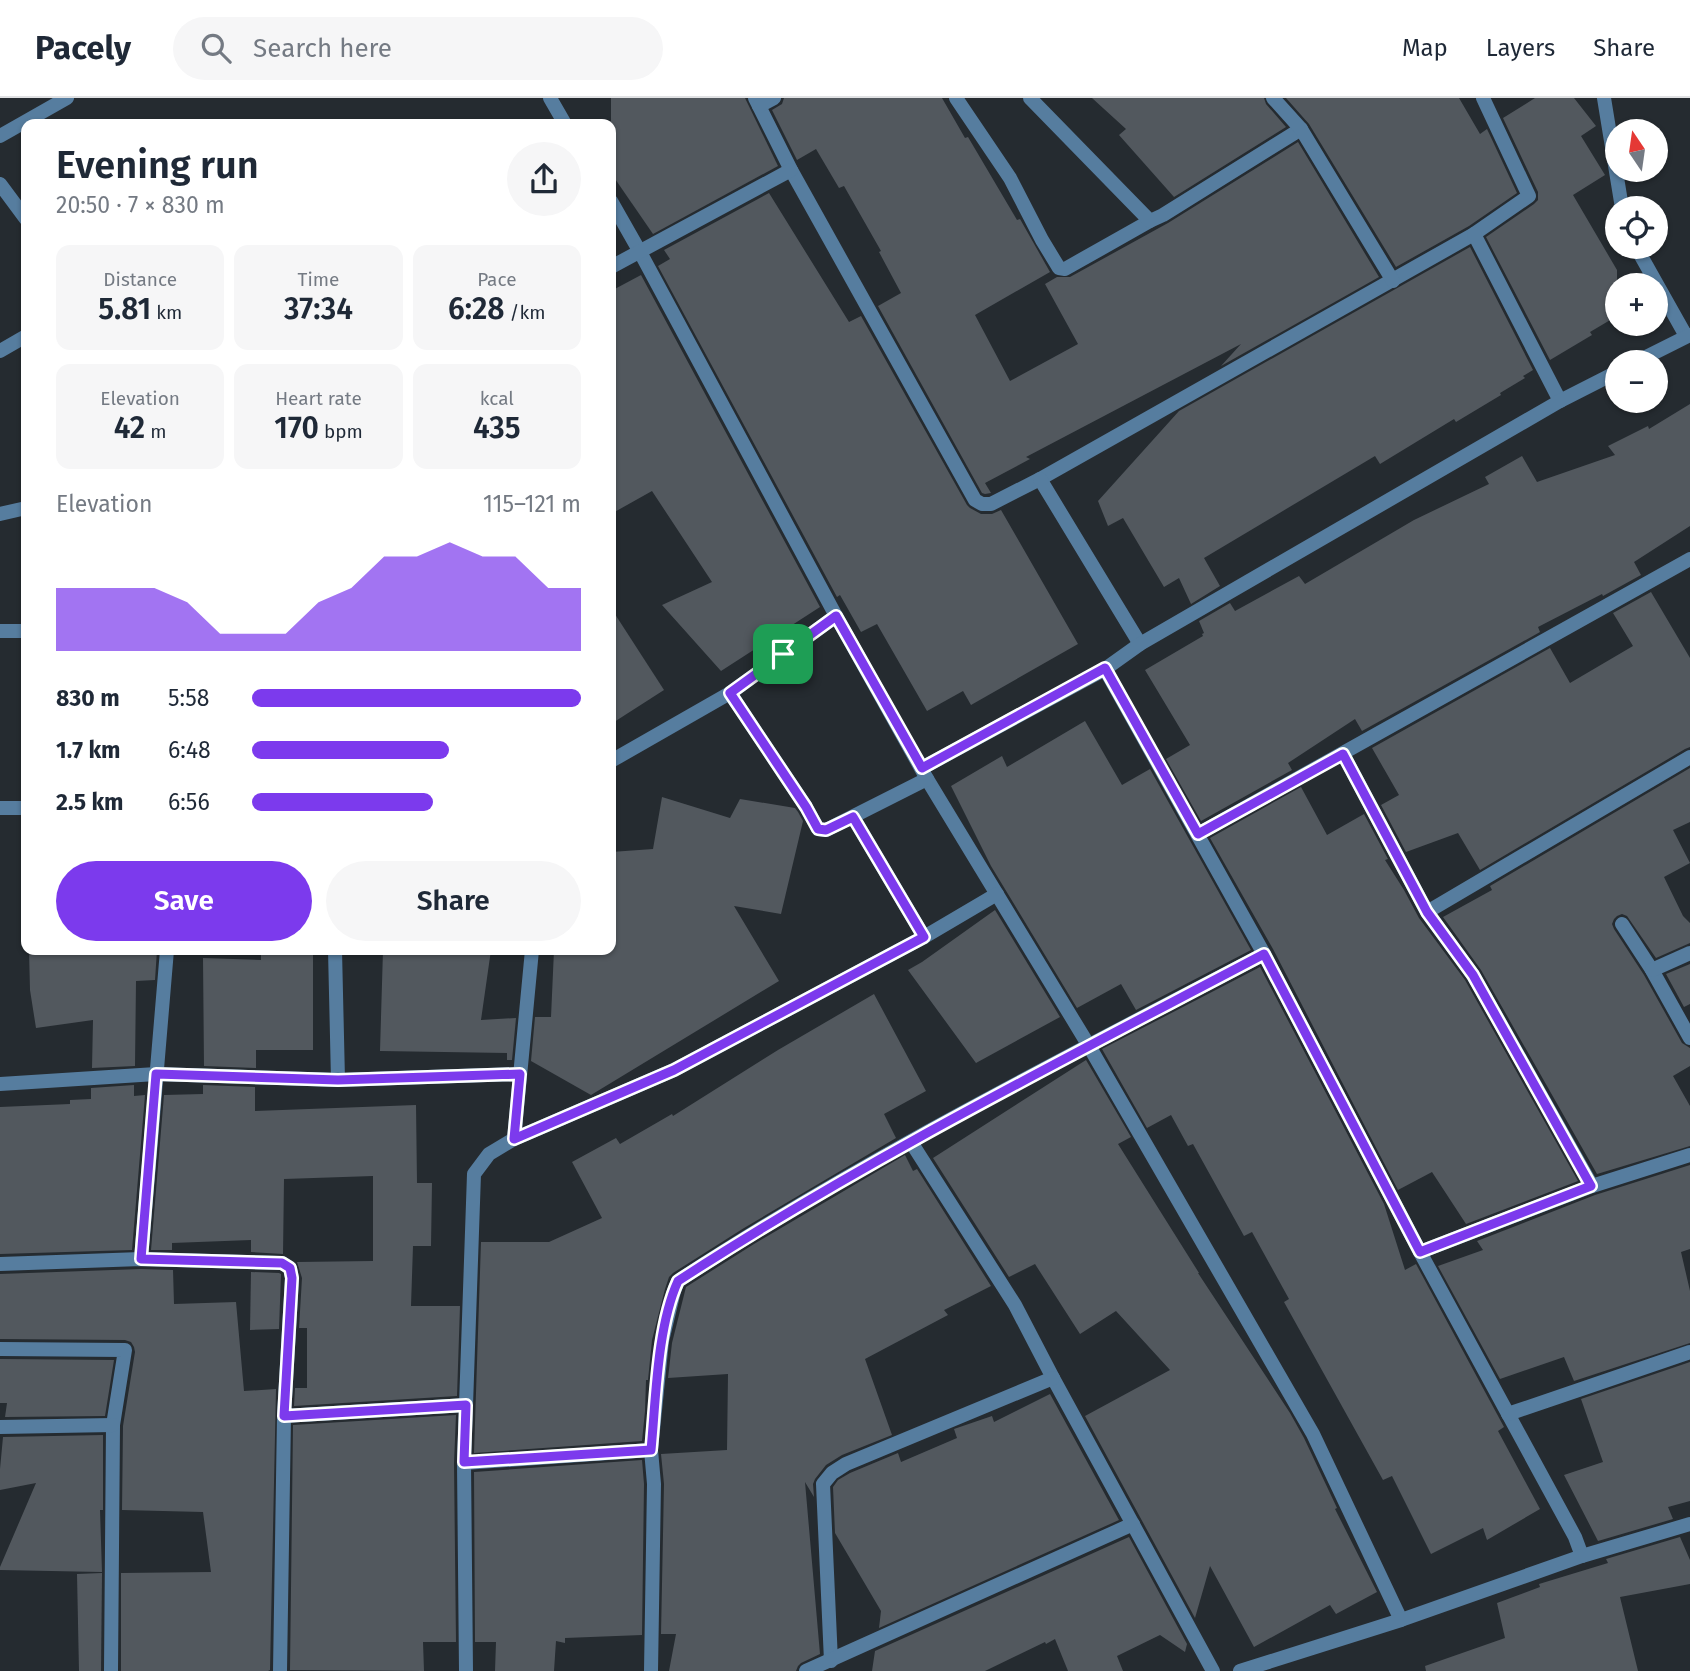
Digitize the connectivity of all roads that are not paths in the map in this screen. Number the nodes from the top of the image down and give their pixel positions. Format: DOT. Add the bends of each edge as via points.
graph roads {
  1 [pos="67,98"];
  2 [pos="550,98"];
  3 [pos="774,98"];
  4 [pos="956,98"];
  5 [pos="1030,98"];
  6 [pos="1273,98"];
  7 [pos="1483,98"];
  8 [pos="1604,98"];
  9 [pos="757,102"];
  10 [pos="29,119"];
  11 [pos="562,119"];
  12 [pos="21,123"];
  13 [pos="1301,129"];
  14 [pos="0,135"];
  15 [pos="791,170"];
  16 [pos="0,184"];
  17 [pos="1620,196"];
  18 [pos="616,210"];
  19 [pos="21,212"];
  20 [pos="1150,221"];
  21 [pos="1474,234"];
  22 [pos="640,252"];
  23 [pos="1643,259"];
  24 [pos="616,264"];
  25 [pos="1392,281"];
  26 [pos="1688,335"];
  27 [pos="21,339"];
  28 [pos="1659,350"];
  29 [pos="0,351"];
  30 [pos="1605,378"];
  31 [pos="1560,401"];
  32 [pos="1040,479"];
  33 [pos="21,509"];
  34 [pos="0,514"];
  35 [pos="1690,559"];
  36 [pos="836,616"];
  37 [pos="0,631"];
  38 [pos="21,631"];
  39 [pos="1140,644"];
  40 [pos="1105,668"];
  41 [pos="730,693"];
  42 [pos="1343,754"];
  43 [pos="1690,757"];
  44 [pos="616,758"];
  45 [pos="925,773"];
  46 [pos="0,808"];
  47 [pos="21,808"];
  48 [pos="853,817"];
  49 [pos="1198,834"];
  50 [pos="997,894"];
  51 [pos="1427,912"];
  52 [pos="1622,924"];
  53 [pos="924,937"];
  54 [pos="1690,953"];
  55 [pos="1264,954"];
  56 [pos="167,955"];
  57 [pos="335,955"];
  58 [pos="532,955"];
  59 [pos="1652,970"];
  60 [pos="1690,1038"];
  61 [pos="1089,1046"];
  62 [pos="156,1074"];
  63 [pos="520,1074"];
  64 [pos="338,1080"];
  65 [pos="0,1084"];
  66 [pos="514,1139"];
  67 [pos="911,1142"];
  68 [pos="1690,1155"];
  69 [pos="1591,1186"];
  70 [pos="1420,1252"];
  71 [pos="141,1259"];
  72 [pos="0,1264"];
  73 [pos="0,1349"];
  74 [pos="1690,1352"];
  75 [pos="1053,1378"];
  76 [pos="466,1405"];
  77 [pos="1508,1414"];
  78 [pos="284,1416"];
  79 [pos="113,1425"];
  80 [pos="0,1427"];
  81 [pos="651,1450"];
  82 [pos="464,1462"];
  83 [pos="1133,1524"];
  84 [pos="1690,1524"];
  85 [pos="1582,1556"];
  86 [pos="1401,1620"];
  87 [pos="831,1661"];
  88 [pos="111,1671"];
  89 [pos="280,1671"];
  90 [pos="466,1671"];
  91 [pos="651,1671"];
  92 [pos="806,1671"];
  93 [pos="1213,1671"];
  94 [pos="1240,1671"];
  1 -- 10 [label="street"];
  2 -- 11 [label="street"];
  3 -- 9 [label="street"];
  4 -- 20 [label="street" via="1010,178 1059,268 1065,269"];
  5 -- 20 [label="street"];
  6 -- 13 [label="street"];
  7 -- 21 [label="street" via="1529,196"];
  8 -- 17 [label="street"];
  9 -- 15 [label="street"];
  12 -- 14 [label="street"];
  13 -- 20 [label="street"];
  13 -- 25 [label="street"];
  15 -- 22 [label="street"];
  15 -- 32 [label="street" via="975,500 991,503"];
  16 -- 19 [label="street"];
  18 -- 22 [label="street"];
  21 -- 25 [label="street"];
  21 -- 31 [label="street"];
  22 -- 24 [label="street"];
  22 -- 36 [label="street"];
  23 -- 26 [label="street"];
  25 -- 32 [label="street"];
  26 -- 28 [label="street"];
  27 -- 29 [label="street"];
  30 -- 31 [label="street"];
  31 -- 39 [label="street"];
  32 -- 39 [label="street"];
  33 -- 34 [label="street"];
  35 -- 42 [label="street"];
  36 -- 41 [label="street"];
  36 -- 45 [label="street"];
  37 -- 38 [label="street"];
  39 -- 40 [label="street"];
  40 -- 45 [label="street"];
  40 -- 49 [label="street"];
  41 -- 44 [label="street"];
  41 -- 48 [label="street" via="818,829 826,830"];
  42 -- 49 [label="street"];
  42 -- 51 [label="street"];
  43 -- 51 [label="street"];
  45 -- 48 [label="street"];
  45 -- 50 [label="street"];
  46 -- 47 [label="street"];
  48 -- 53 [label="street"];
  49 -- 55 [label="street"];
  50 -- 53 [label="street"];
  50 -- 61 [label="street"];
  51 -- 69 [label="street" via="1473,975"];
  52 -- 59 [label="street"];
  53 -- 66 [label="street" via="674,1070"];
  54 -- 59 [label="street"];
  55 -- 61 [label="street"];
  55 -- 70 [label="street"];
  56 -- 62 [label="street"];
  57 -- 64 [label="street"];
  58 -- 63 [label="street"];
  59 -- 60 [label="street"];
  61 -- 67 [label="street"];
  61 -- 86 [label="street" via="1313,1434"];
  62 -- 64 [label="street"];
  62 -- 65 [label="street"];
  62 -- 71 [label="street"];
  63 -- 64 [label="street"];
  63 -- 66 [label="street"];
  66 -- 76 [label="street" via="489,1154 474,1174"];
  67 -- 75 [label="street" via="1015,1305"];
  67 -- 81 [label="street" via="678,1281 662,1342"];
  68 -- 69 [label="street"];
  69 -- 70 [label="street"];
  70 -- 77 [label="street"];
  71 -- 72 [label="street"];
  71 -- 78 [label="street" via="282,1263 290,1268"];
  73 -- 79 [label="street" via="125,1350"];
  74 -- 77 [label="street"];
  75 -- 83 [label="street"];
  75 -- 87 [label="street" via="846,1464 823,1484"];
  76 -- 78 [label="street"];
  76 -- 82 [label="street"];
  77 -- 85 [label="street"];
  78 -- 89 [label="street"];
  79 -- 80 [label="street"];
  79 -- 88 [label="street"];
  81 -- 82 [label="street"];
  81 -- 91 [label="street"];
  82 -- 90 [label="street"];
  83 -- 87 [label="street"];
  83 -- 93 [label="street"];
  84 -- 85 [label="street"];
  85 -- 86 [label="street"];
  86 -- 94 [label="street"];
  87 -- 92 [label="street"];
}
